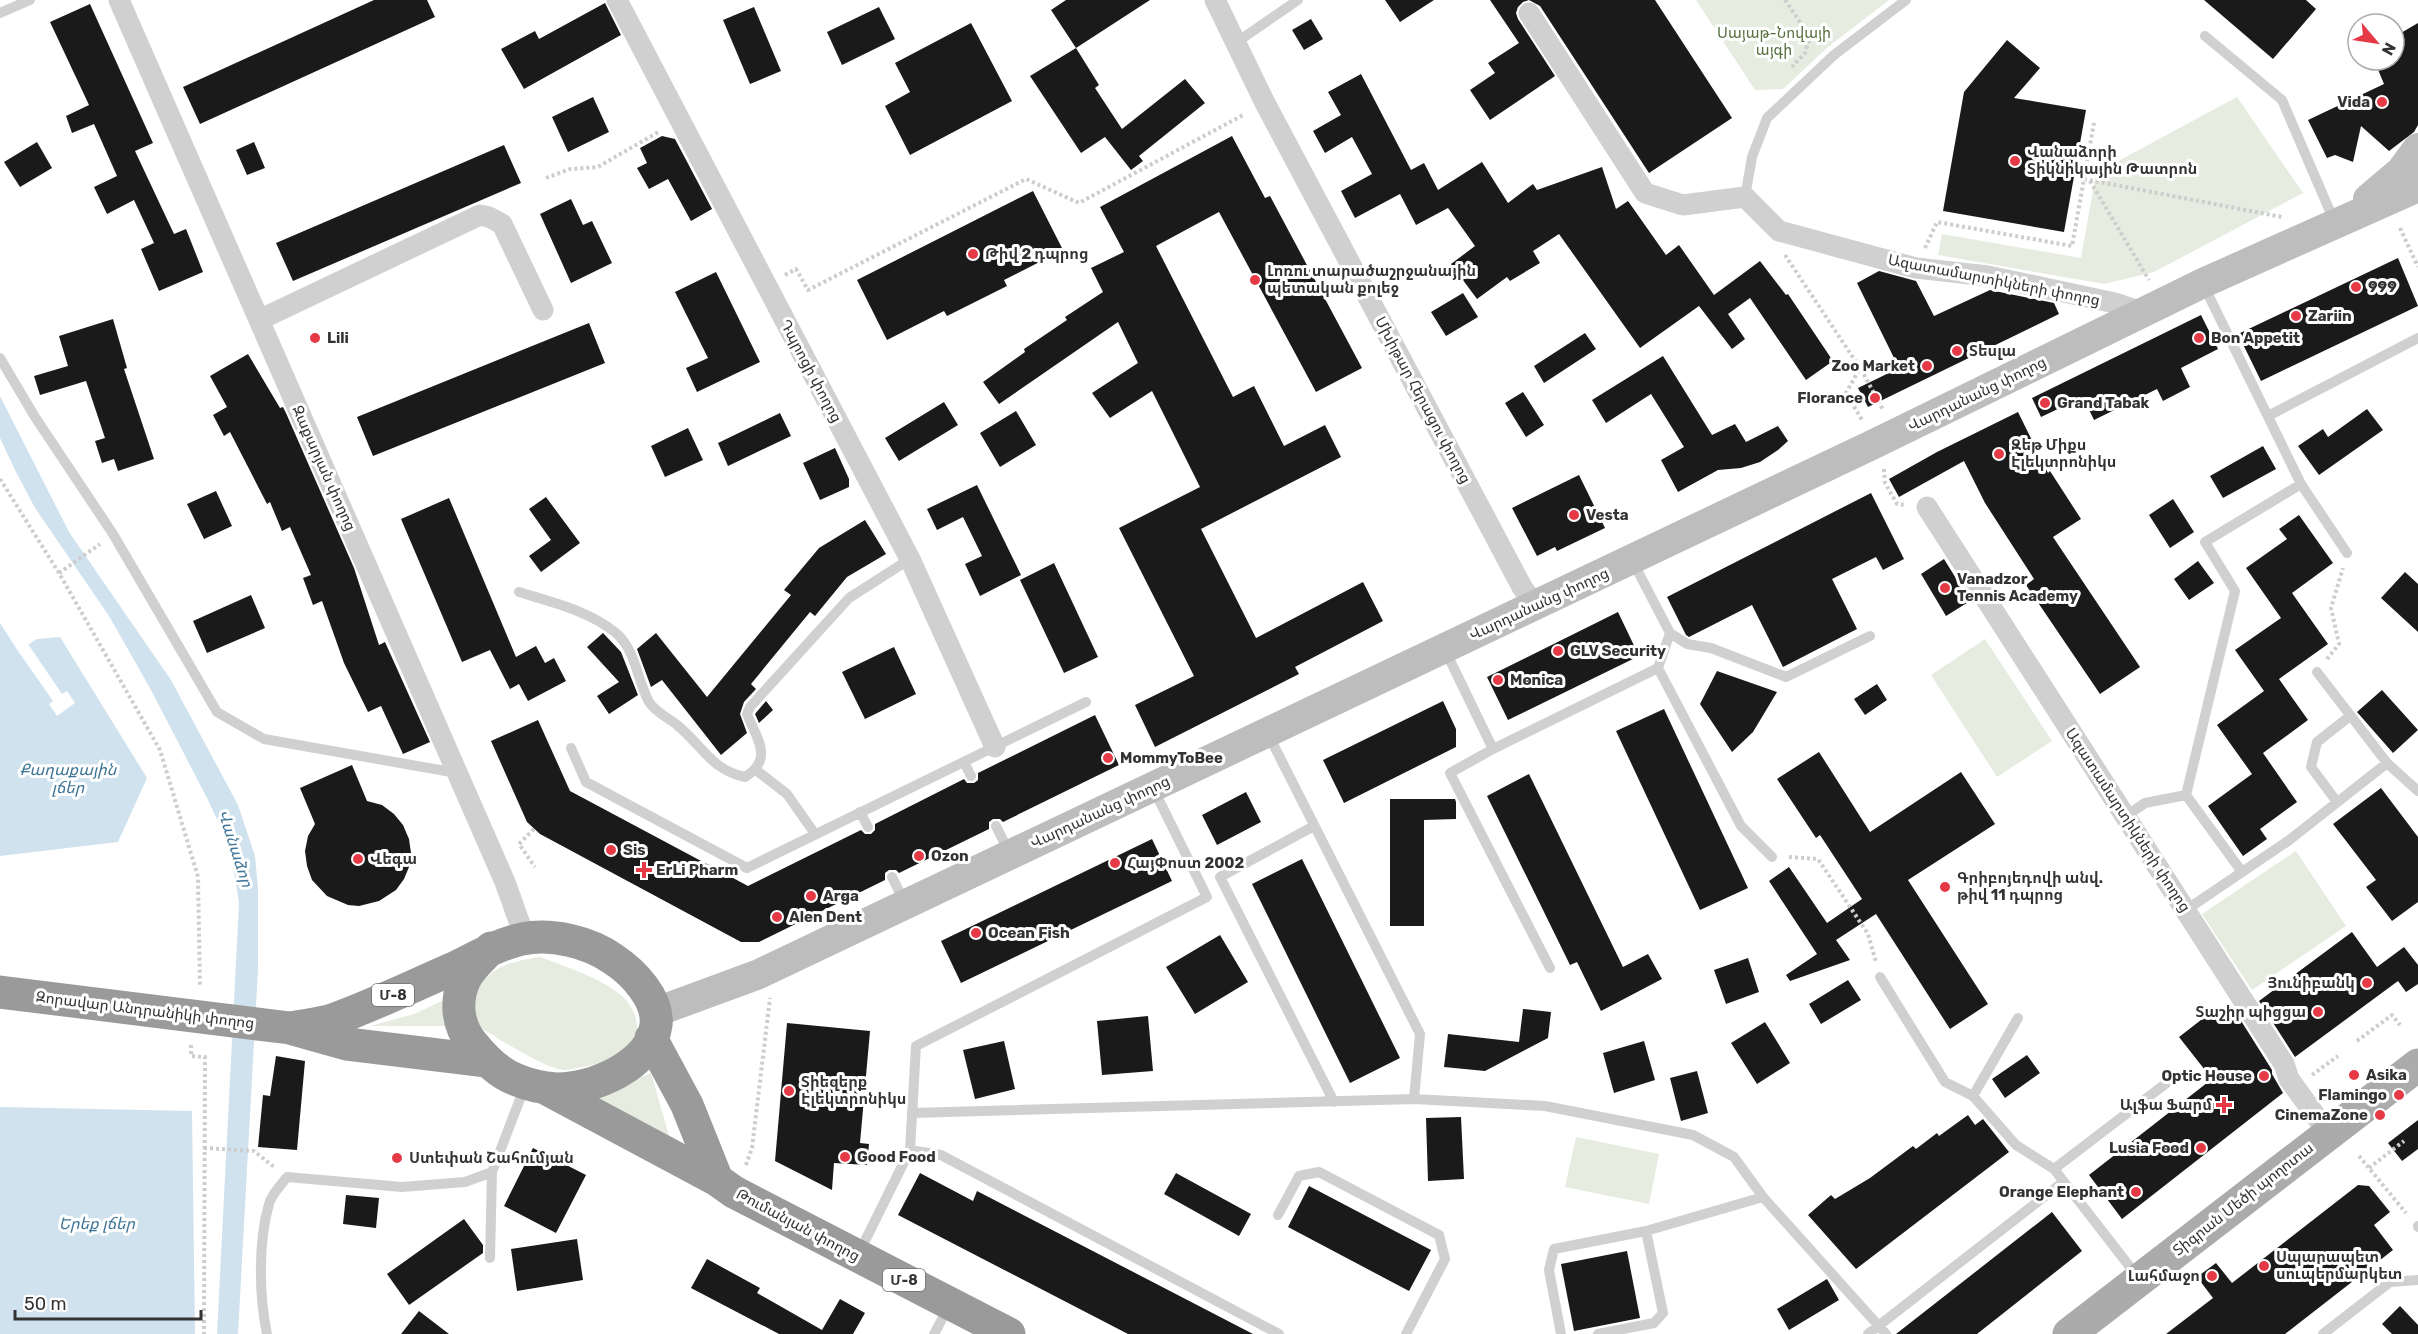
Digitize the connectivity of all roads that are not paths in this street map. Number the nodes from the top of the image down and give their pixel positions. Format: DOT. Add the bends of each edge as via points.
graph roads {
  1 [pos="30,0"];
  2 [pos="119,0"];
  3 [pos="617,0"];
  4 [pos="1215,0"];
  5 [pos="1298,0"];
  6 [pos="1906,0"];
  7 [pos="0,13"];
  8 [pos="1528,13"];
  9 [pos="2205,36"];
  10 [pos="1237,42"];
  11 [pos="2418,148"];
  12 [pos="2418,187"];
  13 [pos="1745,197"];
  14 [pos="2418,204"];
  15 [pos="2341,221"];
  16 [pos="2203,283"];
  17 [pos="2148,299"];
  18 [pos="543,310"];
  19 [pos="259,320"];
  20 [pos="2418,338"];
  21 [pos="0,358"];
  22 [pos="2268,416"];
  23 [pos="2301,484"];
  24 [pos="1927,507"];
  25 [pos="2347,553"];
  26 [pos="910,559"];
  27 [pos="1632,559"];
  28 [pos="519,592"];
  29 [pos="1534,606"];
  30 [pos="1670,633"];
  31 [pos="1870,636"];
  32 [pos="1444,649"];
  33 [pos="1658,668"];
  34 [pos="2317,672"];
  35 [pos="1086,702"];
  36 [pos="2350,716"];
  37 [pos="1267,733"];
  38 [pos="995,747"];
  39 [pos="571,748"];
  40 [pos="1493,749"];
  41 [pos="964,762"];
  42 [pos="2386,763"];
  43 [pos="756,770"];
  44 [pos="458,773"];
  45 [pos="971,776"];
  46 [pos="1152,788"];
  47 [pos="2418,792"];
  48 [pos="2186,795"];
  49 [pos="2337,802"];
  50 [pos="860,812"];
  51 [pos="2126,816"];
  52 [pos="996,826"];
  53 [pos="1314,826"];
  54 [pos="868,827"];
  55 [pos="815,834"];
  56 [pos="1010,855"];
  57 [pos="1772,857"];
  58 [pos="2242,872"];
  59 [pos="892,877"];
  60 [pos="906,905"];
  61 [pos="2186,910"];
  62 [pos="525,938"];
  63 [pos="491,948"];
  64 [pos="1550,968"];
  65 [pos="1880,977"];
  66 [pos="0,992"];
  67 [pos="2018,1018"];
  68 [pos="653,1025"];
  69 [pos="290,1028"];
  70 [pos="487,1061"];
  71 [pos="2418,1065"];
  72 [pos="2177,1075"];
  73 [pos="536,1085"];
  74 [pos="1973,1095"];
  75 [pos="1414,1099"];
  76 [pos="1334,1102"];
  77 [pos="912,1113"];
  78 [pos="2328,1133"];
  79 [pos="910,1150"];
  80 [pos="2054,1169"];
  81 [pos="492,1172"];
  82 [pos="730,1176"];
  83 [pos="2063,1182"];
  84 [pos="1763,1197"];
  85 [pos="1278,1215"];
  86 [pos="1646,1231"];
  87 [pos="858,1256"];
  88 [pos="490,1258"];
  89 [pos="2139,1279"];
  90 [pos="2418,1280"];
  91 [pos="950,1304"];
  92 [pos="1882,1330"];
  93 [pos="267,1334"];
  94 [pos="934,1334"];
  95 [pos="1009,1334"];
  96 [pos="1279,1334"];
  97 [pos="1406,1334"];
  98 [pos="1561,1334"];
  99 [pos="1598,1334"];
  100 [pos="1868,1334"];
  101 [pos="2069,1334"];
  102 [pos="2323,1334"];
  1 -- 7 [label="lane"];
  2 -- 19 [label="street, Զաքարյան փողոց"];
  3 -- 26 [label="street, Դպրոցի փողոց"];
  4 -- 10 [label="street, Մխիթար Հերացու փողոց"];
  5 -- 10 [label="lane"];
  6 -- 13 [label="lane" via="1834,55 1767,118 1752,157"];
  8 -- 13 [label="street" via="1645,193 1683,205"];
  9 -- 15 [label="lane" via="2282,100"];
  10 -- 29 [label="street, Մխիթար Հերացու փողոց" via="1265,103"];
  11 -- 15 [label="street" via="2401,171"];
  12 -- 15 [label="street, Վարդանանց փողոց"];
  13 -- 17 [label="street, Ազատամարտիկների փողոց" via="1779,231 1916,268 1988,276 2115,303"];
  14 -- 15 [label="street"];
  15 -- 16 [label="street, Վարդանանց փողոց"];
  16 -- 17 [label="street, Վարդանանց փողոց"];
  16 -- 22 [label="lane"];
  17 -- 27 [label="street, Վարդանանց փողոց"];
  18 -- 19 [label="street" via="502,224 480,215"];
  19 -- 44 [label="street, Զաքարյան փողոց"];
  20 -- 22 [label="lane"];
  21 -- 44 [label="lane" via="113,534 217,712 264,740"];
  22 -- 23 [label="lane"];
  23 -- 25 [label="lane"];
  23 -- 48 [label="lane" via="2205,542 2235,591"];
  24 -- 51 [label="street, Ազատամարտիկների փողոց"];
  26 -- 38 [label="street, Դպրոցի փողոց"];
  26 -- 43 [label="lane" via="849,598 750,707 747,714 761,749 762,761"];
  27 -- 29 [label="street, Վարդանանց փողոց"];
  27 -- 30 [label="lane"];
  28 -- 43 [label="lane" via="581,613 616,633 630,651 650,705 723,770 745,777"];
  29 -- 32 [label="street, Վարդանանց փողոց"];
  30 -- 31 [label="lane" via="1687,644 1711,648 1786,676"];
  30 -- 33 [label="lane"];
  32 -- 37 [label="street, Վարդանանց փողոց"];
  32 -- 40 [label="lane"];
  33 -- 40 [label="lane"];
  33 -- 57 [label="lane" via="1741,825"];
  34 -- 36 [label="lane"];
  35 -- 38 [label="lane"];
  36 -- 42 [label="lane"];
  36 -- 49 [label="lane" via="2317,742 2311,767"];
  37 -- 46 [label="street, Վարդանանց փողոց"];
  37 -- 53 [label="lane"];
  38 -- 41 [label="lane"];
  39 -- 55 [label="lane" via="586,782 747,868"];
  40 -- 64 [label="lane" via="1450,773"];
  41 -- 45 [label="lane"];
  41 -- 50 [label="lane"];
  42 -- 47 [label="lane"];
  42 -- 49 [label="lane"];
  43 -- 55 [label="lane" via="787,794"];
  44 -- 62 [label="street, Զաքարյան փողոց"];
  46 -- 56 [label="street, Վարդանանց փողոց"];
  46 -- 77 [label="lane" via="1208,897 916,1046"];
  48 -- 51 [label="lane" via="2145,803"];
  48 -- 58 [label="lane"];
  49 -- 58 [label="lane"];
  50 -- 54 [label="lane"];
  50 -- 55 [label="lane"];
  51 -- 61 [label="street, Ազատամարտիկների փողոց"];
  52 -- 56 [label="lane"];
  53 -- 75 [label="lane" via="1420,1034"];
  53 -- 76 [label="lane" via="1220,877"];
  56 -- 60 [label="street, Վարդանանց փողոց"];
  58 -- 61 [label="lane"];
  59 -- 60 [label="lane"];
  60 -- 68 [label="street, Վարդանանց փողոց"];
  61 -- 78 [label="street, Ազատամարտիկների փողոց" via="2284,1064 2289,1079"];
  62 -- 63 [label="highway"];
  62 -- 68 [label="highway" via="574,942 603,951 633,975 648,997"];
  63 -- 69 [label="highway, Մ-8" via="333,1020"];
  63 -- 70 [label="highway" via="465,978 459,1000 459,1020"];
  65 -- 74 [label="lane" via="1946,1082"];
  66 -- 69 [label="highway, Զորավար Անդրանիկի փողոց / Մ-8"];
  67 -- 74 [label="lane"];
  68 -- 73 [label="highway" via="639,1056 614,1074 577,1087"];
  68 -- 82 [label="highway" via="687,1105"];
  69 -- 70 [label="highway, Մ-8" via="347,1044"];
  70 -- 73 [label="highway" via="515,1080"];
  71 -- 78 [label="main road, Տիգրան Մեծի պողոտա"];
  72 -- 80 [label="lane"];
  73 -- 81 [label="lane"];
  73 -- 82 [label="highway, Մ-8"];
  74 -- 80 [label="lane" via="2016,1145"];
  75 -- 76 [label="lane"];
  75 -- 84 [label="lane" via="1545,1106 1693,1135 1734,1157"];
  76 -- 77 [label="lane"];
  77 -- 79 [label="lane"];
  78 -- 89 [label="main road, Տիգրան Մեծի պողոտա"];
  79 -- 87 [label="lane"];
  79 -- 96 [label="lane" via="941,1155"];
  80 -- 83 [label="lane"];
  81 -- 88 [label="lane"];
  81 -- 93 [label="lane" via="465,1182 402,1187 287,1177 269,1202 262,1252"];
  82 -- 87 [label="highway, Թումանյան փողոց / Մ-8" via="734,1192"];
  83 -- 89 [label="lane"];
  83 -- 92 [label="lane"];
  84 -- 86 [label="lane"];
  84 -- 92 [label="lane"];
  85 -- 97 [label="lane" via="1299,1176 1319,1172 1439,1235 1445,1259"];
  86 -- 98 [label="lane" via="1554,1249 1549,1270"];
  86 -- 99 [label="lane" via="1663,1313 1654,1323"];
  87 -- 91 [label="highway, Թումանյան փողոց / Մ-8"];
  89 -- 101 [label="main road, Տիգրան Մեծի պողոտա"];
  90 -- 102 [label="lane" via="2390,1282"];
  91 -- 94 [label="lane"];
  91 -- 95 [label="highway, Թումանյան փողոց / Մ-8"];
  92 -- 100 [label="lane"];
}
